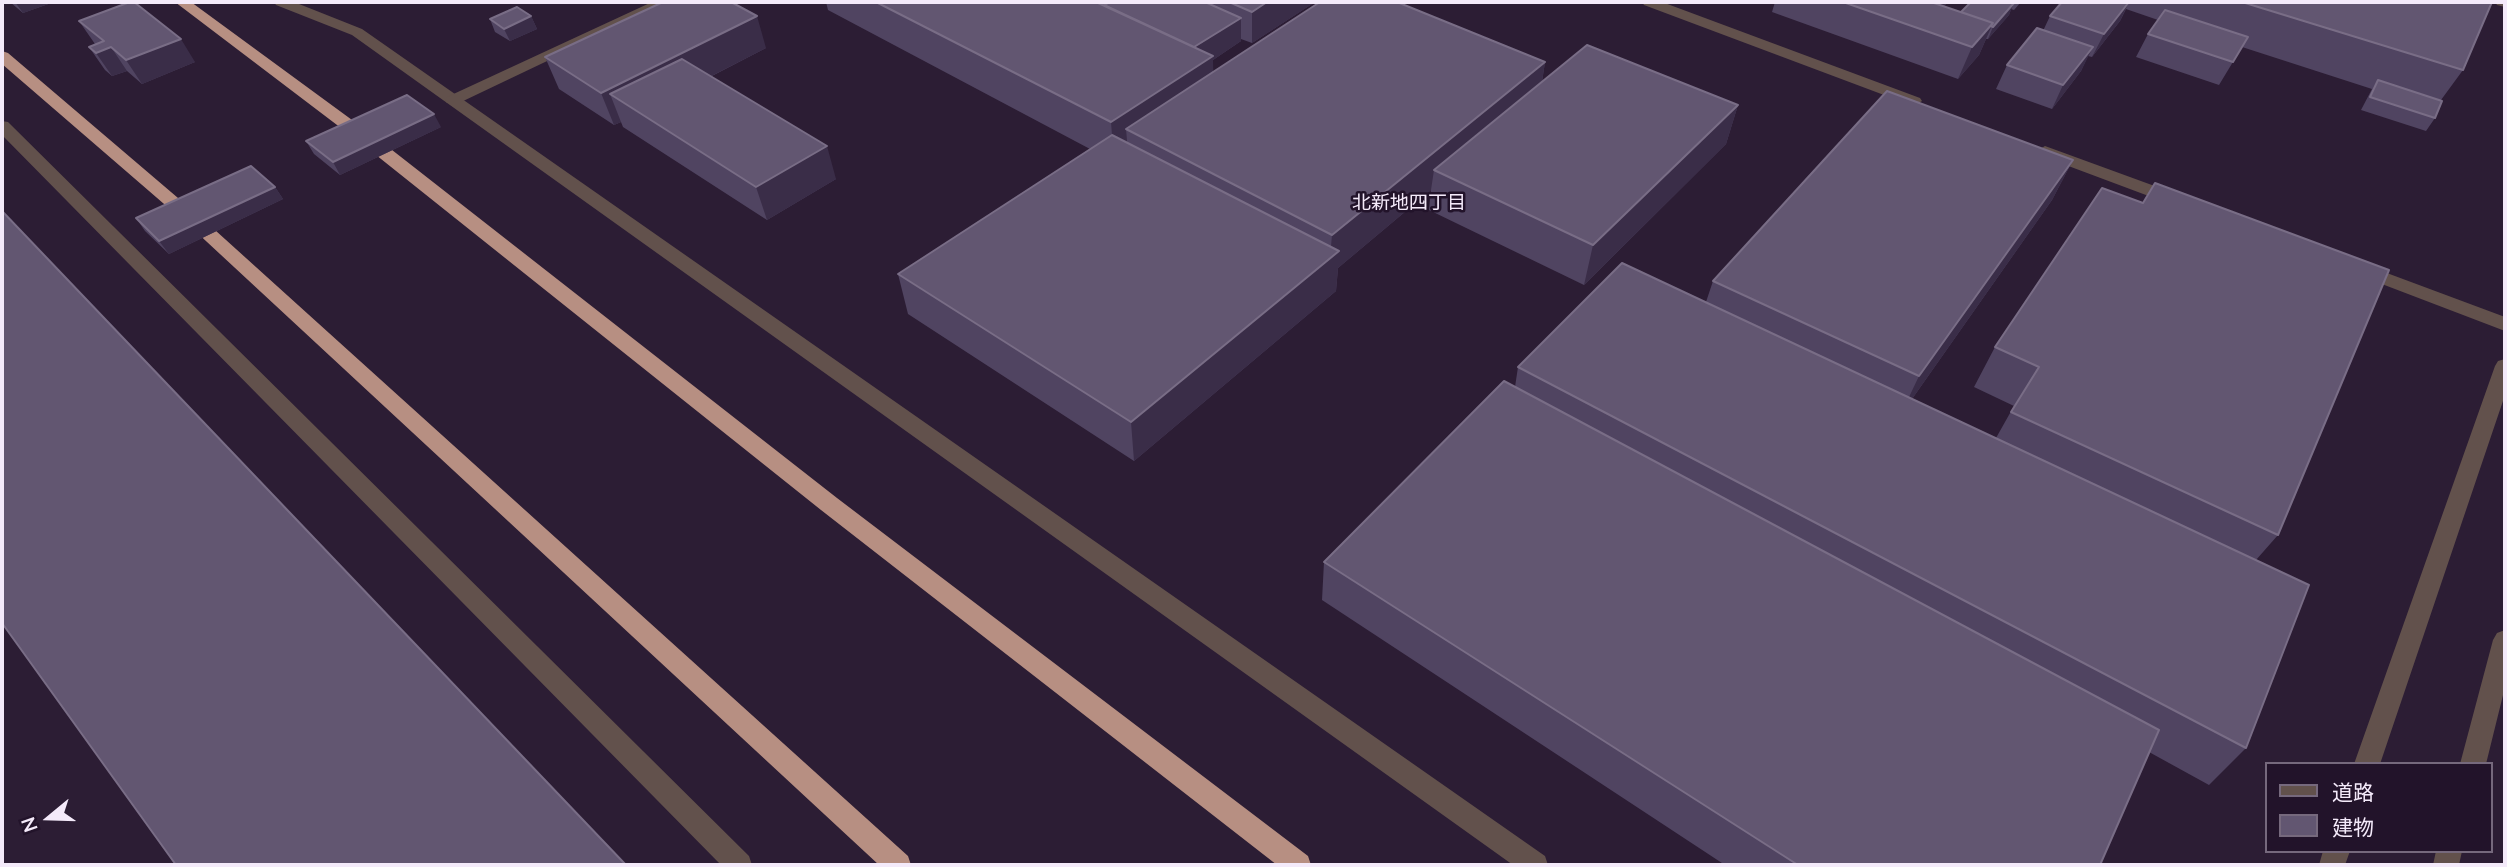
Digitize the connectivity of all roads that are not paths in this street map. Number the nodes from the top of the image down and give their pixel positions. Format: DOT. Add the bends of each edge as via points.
graph roads {
  1 [pos="182,2"];
  2 [pos="281,2"];
  3 [pos="664,2"];
  4 [pos="1649,2"];
  5 [pos="2,56"];
  6 [pos="453,100"];
  7 [pos="1935,109"];
  8 [pos="2,126"];
  9 [pos="2026,143"];
  10 [pos="2195,207"];
  11 [pos="2337,261"];
  12 [pos="2505,324"];
  13 [pos="2505,366"];
  14 [pos="2505,640"];
  15 [pos="2368,762"];
  16 [pos="2474,762"];
  17 [pos="738,865"];
  18 [pos="898,865"];
  19 [pos="1298,865"];
  20 [pos="1535,865"];
  1 -- 19 [label="highway" via="372,143 829,504"];
  2 -- 6 [label="street" via="357,32"];
  3 -- 6 [label="street"];
  4 -- 7 [label="street"];
  5 -- 18 [label="highway" via="209,234"];
  6 -- 20 [label="street"];
  8 -- 17 [label="street"];
  9 -- 10 [label="street"];
  11 -- 12 [label="street"];
  13 -- 15 [label="street"];
  14 -- 16 [label="street"];
}
